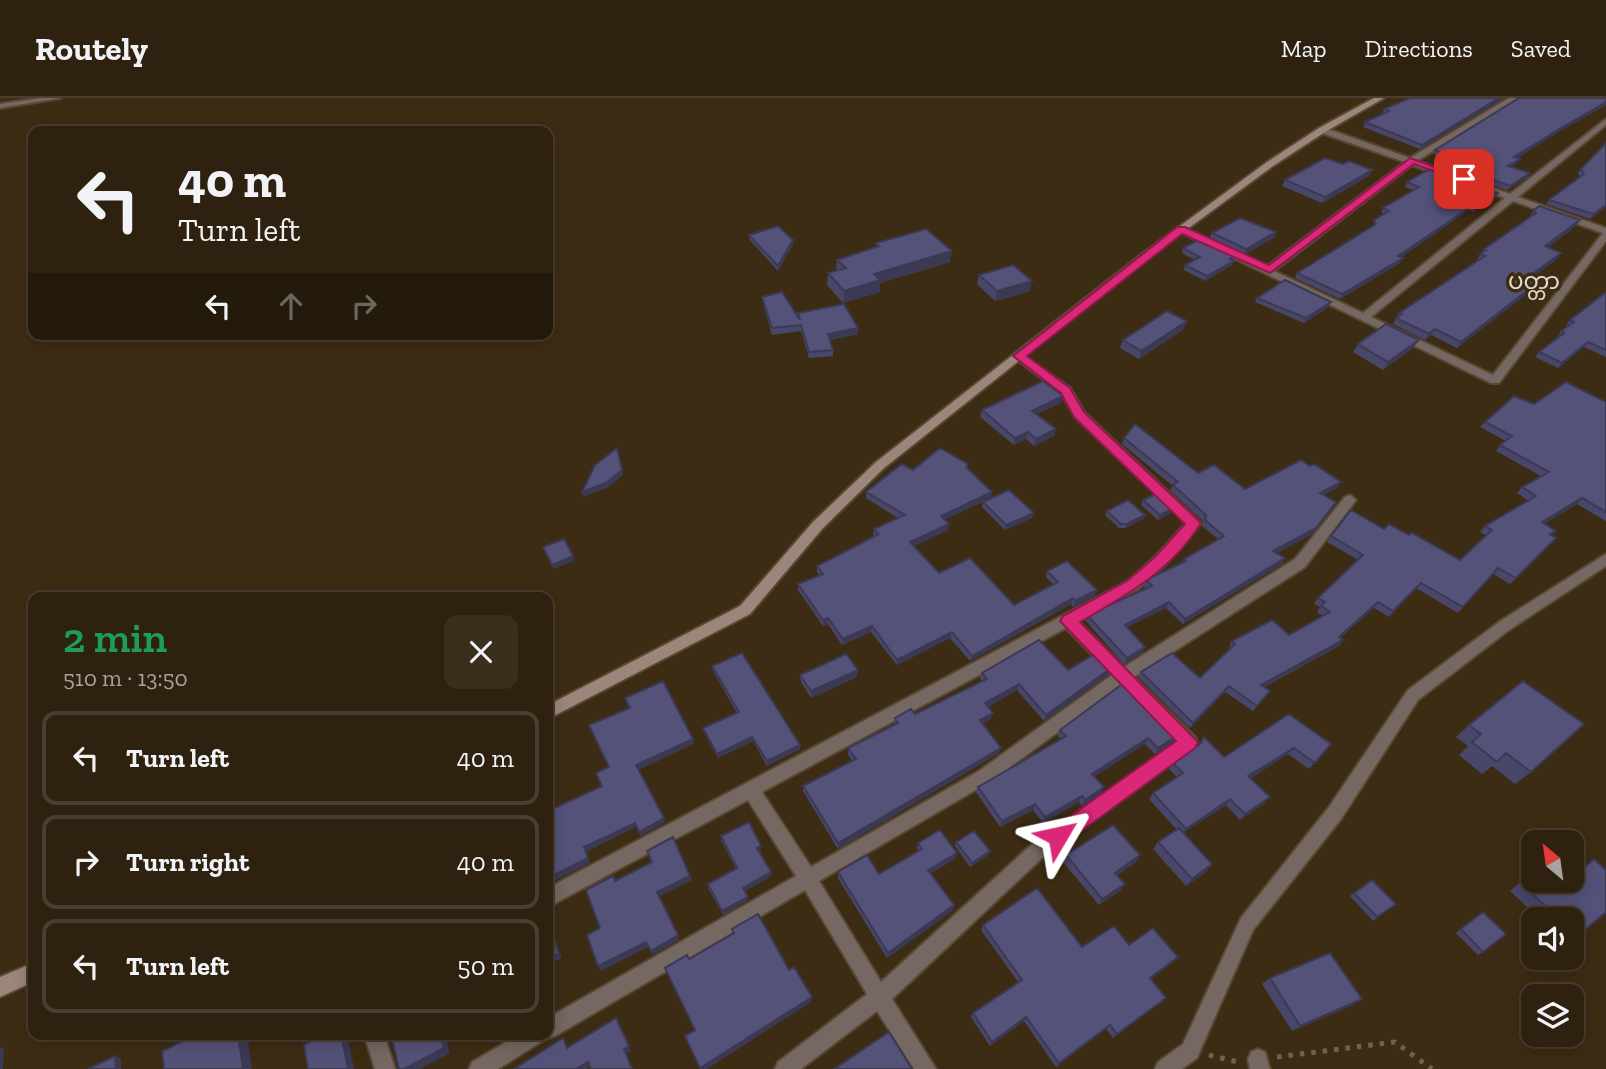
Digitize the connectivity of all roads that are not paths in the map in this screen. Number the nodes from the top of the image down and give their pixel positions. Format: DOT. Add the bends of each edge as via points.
graph roads {
  1 [pos="57,98"];
  2 [pos="1380,98"];
  3 [pos="1514,98"];
  4 [pos="0,106"];
  5 [pos="1606,121"];
  6 [pos="1322,130"];
  7 [pos="1413,160"];
  8 [pos="1516,197"];
  9 [pos="1181,230"];
  10 [pos="1606,233"];
  11 [pos="1270,269"];
  12 [pos="1364,317"];
  13 [pos="1019,356"];
  14 [pos="1350,500"];
  15 [pos="1606,559"];
  16 [pos="1069,621"];
  17 [pos="1121,677"];
  18 [pos="553,709"];
  19 [pos="751,790"];
  20 [pos="809,876"];
  21 [pos="553,895"];
  22 [pos="28,974"];
  23 [pos="0,987"];
  24 [pos="878,998"];
  25 [pos="553,1026"];
  26 [pos="376,1040"];
  27 [pos="529,1040"];
  28 [pos="385,1069"];
  29 [pos="479,1069"];
  30 [pos="785,1069"];
  31 [pos="926,1069"];
  32 [pos="1165,1069"];
  1 -- 4 [label="street"];
  2 -- 6 [label="main road"];
  3 -- 7 [label="street"];
  5 -- 8 [label="street"];
  6 -- 7 [label="street"];
  6 -- 9 [label="main road"];
  7 -- 8 [label="street"];
  7 -- 11 [label="street"];
  8 -- 10 [label="street"];
  8 -- 12 [label="street"];
  9 -- 11 [label="street"];
  9 -- 13 [label="main road"];
  10 -- 12 [label="street" via="1495,380"];
  11 -- 12 [label="street"];
  13 -- 16 [label="street" via="1066,391 1079,414 1194,523 1133,585"];
  13 -- 18 [label="main road" via="880,465 818,525 745,610"];
  14 -- 17 [label="street" via="1300,563"];
  15 -- 32 [label="street" via="1504,626 1413,695 1335,813 1247,925 1190,1051"];
  16 -- 17 [label="street"];
  16 -- 19 [label="street"];
  17 -- 20 [label="street" via="985,776"];
  17 -- 24 [label="street" via="1189,742 1036,852"];
  19 -- 20 [label="street"];
  19 -- 21 [label="street"];
  20 -- 24 [label="street"];
  20 -- 25 [label="street"];
  22 -- 23 [label="main road"];
  24 -- 30 [label="street"];
  24 -- 31 [label="street"];
  26 -- 28 [label="street"];
  27 -- 29 [label="street"];
}
